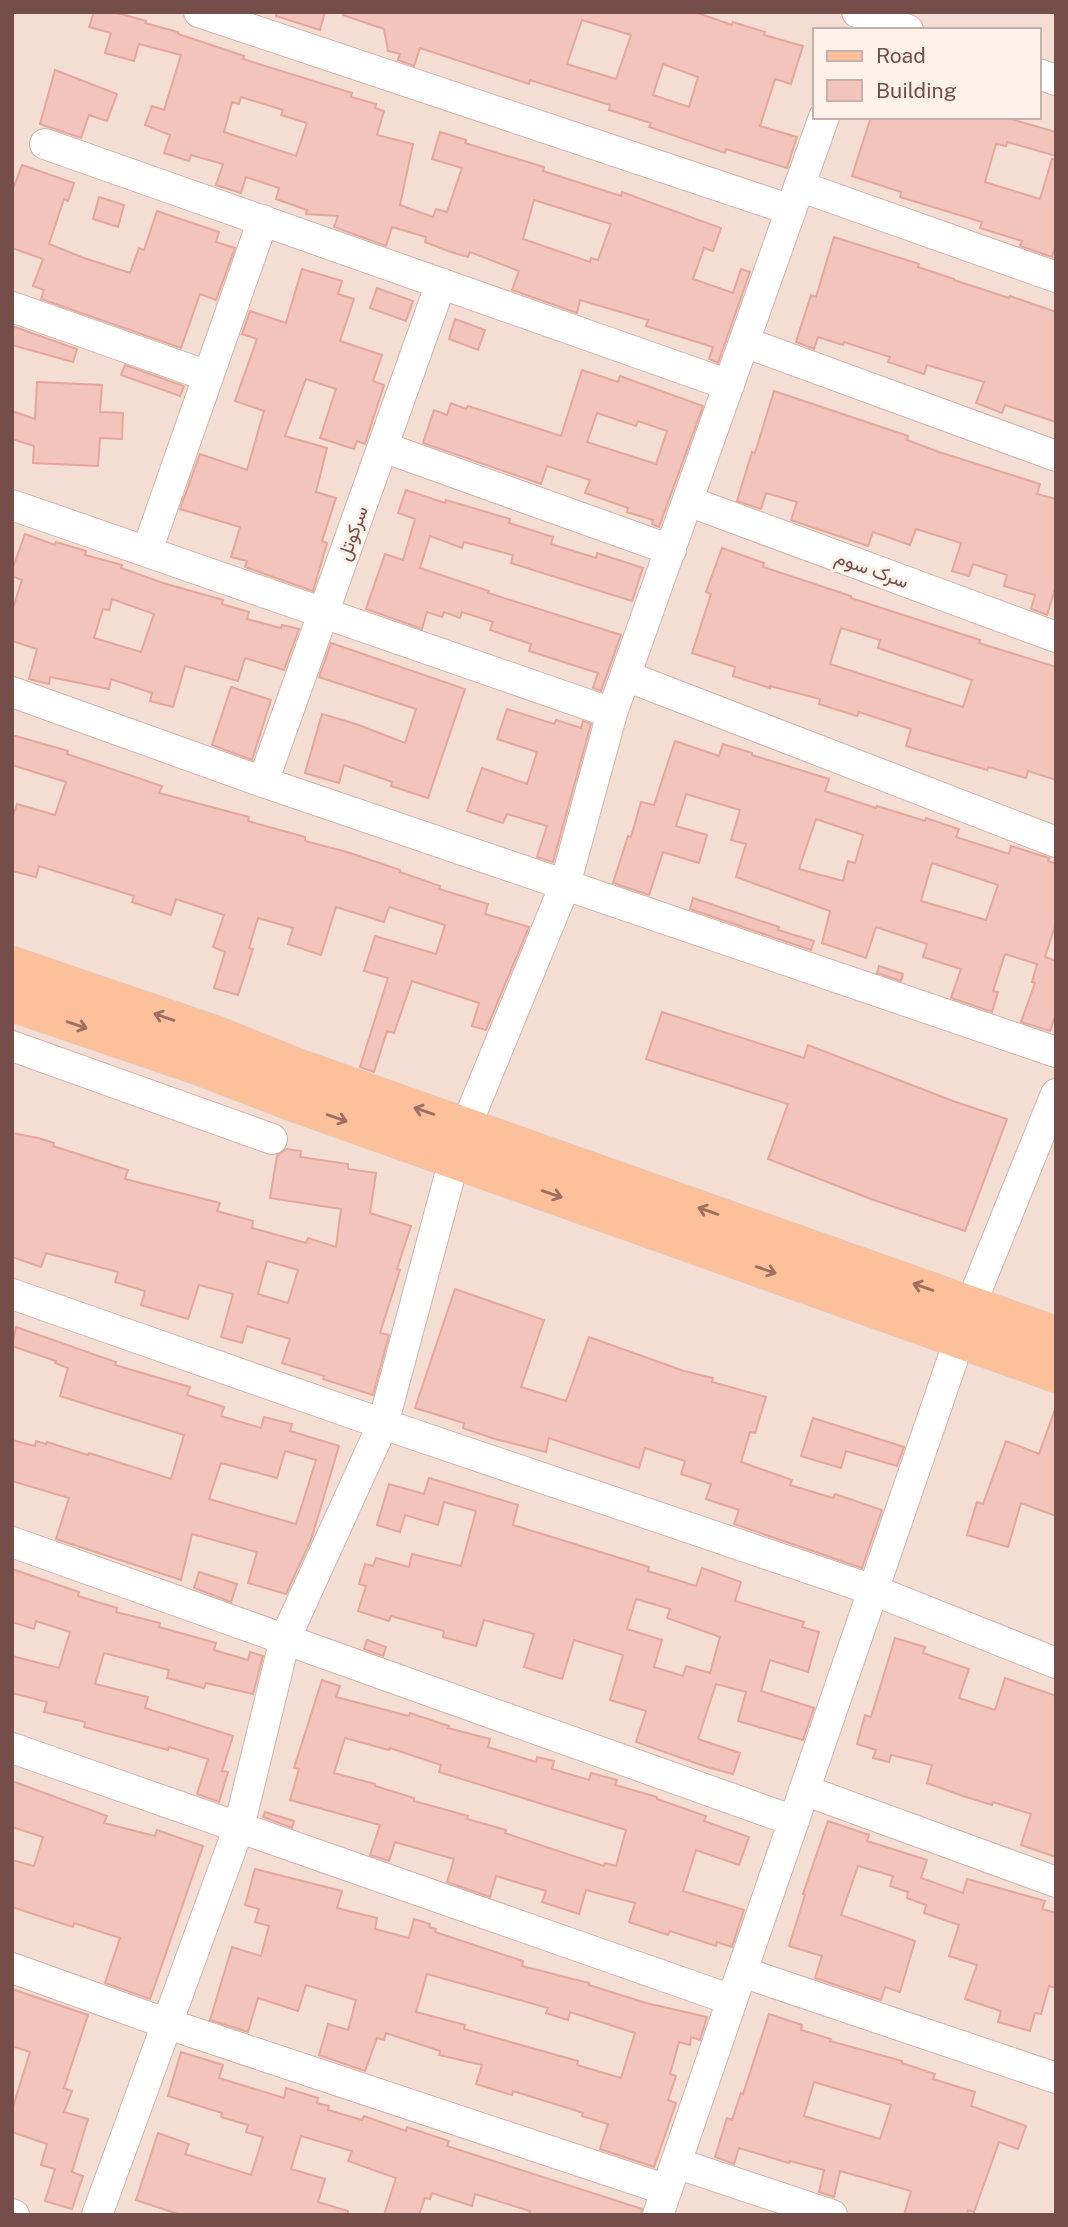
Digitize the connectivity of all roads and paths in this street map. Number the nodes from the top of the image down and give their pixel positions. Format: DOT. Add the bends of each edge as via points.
graph roads {
  1 [pos="199,12"];
  2 [pos="858,17"];
  3 [pos="900,28"];
  4 [pos="823,119"];
  5 [pos="45,144"];
  6 [pos="795,198"];
  7 [pos="263,220"];
  8 [pos="1056,277"];
  9 [pos="441,283"];
  10 [pos="12,307"];
  11 [pos="744,342"];
  12 [pos="208,376"];
  13 [pos="729,385"];
  14 [pos="383,447"];
  15 [pos="1056,456"];
  16 [pos="688,501"];
  17 [pos="12,505"];
  18 [pos="671,550"];
  19 [pos="147,551"];
  20 [pos="323,613"];
  21 [pos="1056,637"];
  22 [pos="626,676"];
  23 [pos="12,692"];
  24 [pos="612,713"];
  25 [pos="263,782"];
  26 [pos="1056,842"];
  27 [pos="565,886"];
  28 [pos="12,965"];
  29 [pos="12,1003"];
  30 [pos="215,1034"];
  31 [pos="12,1046"];
  32 [pos="1056,1052"];
  33 [pos="200,1067"];
  34 [pos="295,1085"];
  35 [pos="1056,1094"];
  36 [pos="466,1126"];
  37 [pos="272,1139"];
  38 [pos="454,1160"];
  39 [pos="12,1294"];
  40 [pos="971,1304"];
  41 [pos="1056,1335"];
  42 [pos="960,1338"];
  43 [pos="1056,1374"];
  44 [pos="383,1424"];
  45 [pos="12,1542"];
  46 [pos="873,1590"];
  47 [pos="285,1639"];
  48 [pos="1056,1663"];
  49 [pos="12,1748"];
  50 [pos="804,1790"];
  51 [pos="794,1821"];
  52 [pos="239,1826"];
  53 [pos="1056,1882"];
  54 [pos="12,1968"];
  55 [pos="742,1972"];
  56 [pos="732,2000"];
  57 [pos="168,2024"];
  58 [pos="1056,2078"];
  59 [pos="667,2189"];
  60 [pos="97,2215"];
  61 [pos="832,2215"];
  1 -- 6 [label="street"];
  2 -- 3 [label="street"];
  4 -- 6 [label="street"];
  5 -- 7 [label="street"];
  6 -- 8 [label="street"];
  6 -- 11 [label="street"];
  7 -- 9 [label="street"];
  7 -- 12 [label="street"];
  9 -- 13 [label="street"];
  9 -- 14 [label="street, سرکوتل"];
  10 -- 12 [label="street"];
  11 -- 13 [label="street"];
  11 -- 15 [label="street"];
  12 -- 19 [label="street"];
  13 -- 16 [label="street"];
  14 -- 18 [label="street"];
  14 -- 20 [label="street, سرکوتل"];
  16 -- 18 [label="street"];
  16 -- 21 [label="street, سرک سوم"];
  17 -- 19 [label="street"];
  18 -- 22 [label="street"];
  19 -- 20 [label="street"];
  20 -- 24 [label="street"];
  20 -- 25 [label="street, سرکوتل"];
  22 -- 24 [label="street"];
  22 -- 26 [label="street"];
  23 -- 25 [label="street"];
  24 -- 27 [label="street"];
  25 -- 27 [label="street"];
  27 -- 32 [label="street"];
  27 -- 36 [label="street"];
  30 -- 28 [label="main road, one-way"];
  29 -- 33 [label="main road, one-way"];
  30 -- 33 [label="main road" via="212,1053"];
  30 -- 34 [label="main road"];
  31 -- 37 [label="street"];
  33 -- 34 [label="main road"];
  36 -- 34 [label="main road, one-way"];
  34 -- 38 [label="main road, one-way"];
  35 -- 40 [label="street"];
  40 -- 36 [label="main road, one-way"];
  38 -- 42 [label="main road, one-way"];
  38 -- 44 [label="street"];
  39 -- 44 [label="street"];
  40 -- 41 [label="main road"];
  42 -- 43 [label="main road"];
  42 -- 46 [label="street"];
  44 -- 46 [label="street"];
  44 -- 47 [label="street"];
  45 -- 47 [label="street"];
  46 -- 48 [label="street"];
  46 -- 50 [label="street"];
  47 -- 51 [label="street"];
  47 -- 52 [label="street"];
  49 -- 52 [label="street"];
  50 -- 51 [label="street"];
  50 -- 53 [label="street"];
  51 -- 55 [label="street"];
  52 -- 56 [label="street"];
  52 -- 57 [label="street"];
  54 -- 57 [label="street"];
  55 -- 56 [label="street"];
  55 -- 58 [label="street"];
  56 -- 59 [label="street"];
  57 -- 59 [label="street"];
  57 -- 60 [label="street"];
  59 -- 61 [label="street"];
}
